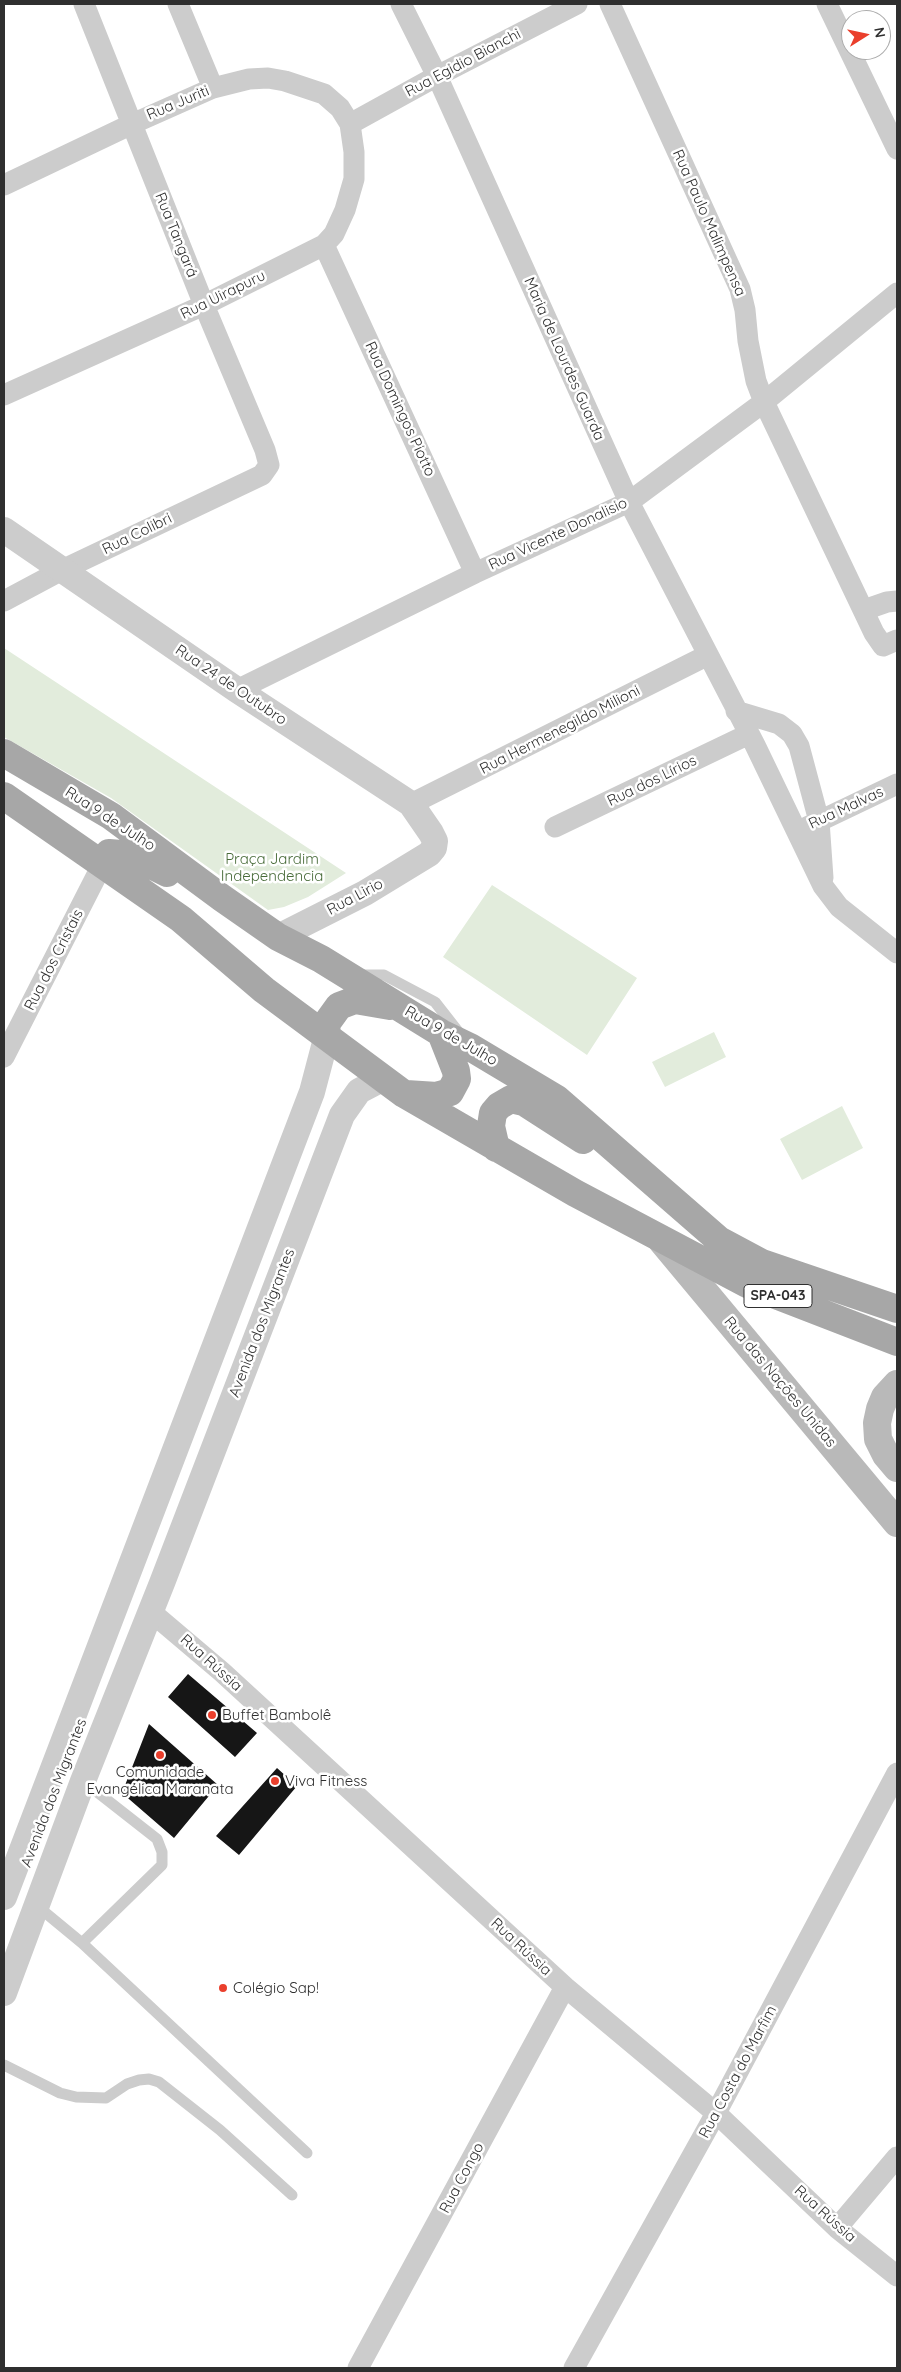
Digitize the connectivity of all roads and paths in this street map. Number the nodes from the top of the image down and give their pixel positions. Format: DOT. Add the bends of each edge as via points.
graph roads {
  1 [pos="84,4"];
  2 [pos="178,4"];
  3 [pos="401,4"];
  4 [pos="577,4"];
  5 [pos="610,4"];
  6 [pos="827,4"];
  7 [pos="437,76"];
  8 [pos="213,88"];
  9 [pos="132,124"];
  10 [pos="350,124"];
  11 [pos="897,149"];
  12 [pos="4,186"];
  13 [pos="324,245"];
  14 [pos="897,293"];
  15 [pos="204,305"];
  16 [pos="4,395"];
  17 [pos="764,402"];
  18 [pos="269,465"];
  19 [pos="629,502"];
  20 [pos="4,530"];
  21 [pos="62,570"];
  22 [pos="475,573"];
  23 [pos="4,601"];
  24 [pos="897,601"];
  25 [pos="864,610"];
  26 [pos="897,640"];
  27 [pos="708,656"];
  28 [pos="237,690"];
  29 [pos="736,710"];
  30 [pos="749,734"];
  31 [pos="4,753"];
  32 [pos="897,784"];
  33 [pos="4,796"];
  34 [pos="411,804"];
  35 [pos="819,821"];
  36 [pos="555,827"];
  37 [pos="795,832"];
  38 [pos="429,854"];
  39 [pos="103,864"];
  40 [pos="823,886"];
  41 [pos="222,898"];
  42 [pos="278,937"];
  43 [pos="897,953"];
  44 [pos="348,975"];
  45 [pos="402,1008"];
  46 [pos="441,1033"];
  47 [pos="327,1035"];
  48 [pos="470,1047"];
  49 [pos="4,1057"];
  50 [pos="393,1086"];
  51 [pos="496,1148"];
  52 [pos="719,1240"];
  53 [pos="662,1241"];
  54 [pos="897,1309"];
  55 [pos="897,1342"];
  56 [pos="897,1384"];
  57 [pos="184,1427"];
  58 [pos="897,1468"];
  59 [pos="897,1523"];
  60 [pos="162,1583"];
  61 [pos="150,1611"];
  62 [pos="89,1676"];
  63 [pos="897,1773"];
  64 [pos="83,1781"];
  65 [pos="4,1897"];
  66 [pos="36,1905"];
  67 [pos="82,1943"];
  68 [pos="565,1987"];
  69 [pos="4,1993"];
  70 [pos="4,2064"];
  71 [pos="716,2113"];
  72 [pos="306,2153"];
  73 [pos="897,2157"];
  74 [pos="292,2195"];
  75 [pos="837,2228"];
  76 [pos="897,2276"];
  77 [pos="358,2368"];
  78 [pos="574,2368"];
  1 -- 9 [label="street, Rua Tangará"];
  2 -- 8 [label="street"];
  3 -- 7 [label="street, Maria de Lourdes Guarda"];
  4 -- 7 [label="street, Rua Egidio Bianchi"];
  5 -- 17 [label="street, Rua Paulo Malimpensa" via="740,289 756,381"];
  6 -- 11 [label="street"];
  7 -- 10 [label="street, Rua Egidio Bianchi"];
  7 -- 19 [label="street, Maria de Lourdes Guarda"];
  8 -- 9 [label="street, Rua Juriti"];
  8 -- 10 [label="street, Rua Juriti" via="249,79 286,81 324,94 340,108"];
  9 -- 12 [label="street, Rua Juriti"];
  9 -- 15 [label="street, Rua Tangará"];
  10 -- 13 [label="street, Rua Uirapuru" via="354,179 345,210 334,234"];
  13 -- 15 [label="street, Rua Uirapuru"];
  13 -- 22 [label="street, Rua Domingos Piotto"];
  14 -- 17 [label="street, Rua Vicente Donalisio"];
  15 -- 16 [label="street, Rua Uirapuru"];
  15 -- 18 [label="street, Rua Tangará"];
  17 -- 19 [label="street, Rua Vicente Donalisio"];
  17 -- 25 [label="street, Rua Paulo Malimpensa"];
  18 -- 21 [label="street, Rua Colibri" via="262,475"];
  19 -- 22 [label="street, Rua Vicente Donalisio"];
  19 -- 27 [label="street, Maria de Lourdes Guarda"];
  20 -- 21 [label="street, Rua 24 de Outubro"];
  21 -- 23 [label="street, Rua Colibri"];
  21 -- 28 [label="street, Rua 24 de Outubro"];
  22 -- 28 [label="street, Rua Vicente Donalisio"];
  24 -- 25 [label="street"];
  25 -- 26 [label="street, Rua Paulo Malimpensa" via="883,646"];
  27 -- 29 [label="street, Maria de Lourdes Guarda"];
  27 -- 34 [label="street, Rua Hermenegildo Milioni"];
  28 -- 34 [label="street, Rua 24 de Outubro"];
  29 -- 30 [label="street, Maria de Lourdes Guarda"];
  29 -- 35 [label="street" via="779,724 792,734 804,762"];
  30 -- 36 [label="street, Rua dos Lírios"];
  30 -- 37 [label="street, Maria de Lourdes Guarda"];
  31 -- 41 [label="main road, Rua 9 de Julho" via="111,816"];
  32 -- 35 [label="street, Rua Malvas"];
  33 -- 39 [label="main road"];
  34 -- 38 [label="street, Rua 24 de Outubro" via="435,841"];
  35 -- 37 [label="street, Rua Malvas"];
  35 -- 40 [label="street"];
  37 -- 40 [label="street, Maria de Lourdes Guarda"];
  38 -- 42 [label="street, Rua Lirio" via="365,893"];
  39 -- 41 [label="main road" via="109,853 137,858 170,874 201,896"];
  39 -- 47 [label="main road" via="181,919 264,990"];
  39 -- 49 [label="street, Rua dos Cristais"];
  40 -- 43 [label="street, Maria de Lourdes Guarda" via="839,907"];
  41 -- 42 [label="main road, Rua 9 de Julho"];
  42 -- 44 [label="main road, Rua 9 de Julho"];
  44 -- 45 [label="main road, Rua 9 de Julho"];
  44 -- 48 [label="lane" via="384,975 435,1002"];
  45 -- 46 [label="main road, Rua 9 de Julho"];
  45 -- 47 [label="main road" via="355,1000 339,1006 326,1024"];
  46 -- 48 [label="main road, Rua 9 de Julho"];
  46 -- 50 [label="main road" via="456,1072 457,1079 450,1092 437,1096"];
  47 -- 50 [label="main road"];
  47 -- 57 [label="street, Avenida dos Migrantes" via="312,1092"];
  48 -- 52 [label="main road, Rua 9 de Julho" via="557,1099"];
  50 -- 51 [label="main road"];
  50 -- 60 [label="street, Avenida dos Migrantes" via="359,1091 342,1115"];
  51 -- 52 [label="main road" via="493,1113 511,1099 524,1102 582,1140 684,1228"];
  51 -- 53 [label="main road"];
  52 -- 54 [label="main road, Rua 9 de Julho / SPA-043" via="762,1263"];
  53 -- 55 [label="main road, SPA-043" via="747,1284"];
  53 -- 59 [label="main road, Rua das Nações Unidas"];
  56 -- 58 [label="main road" via="885,1397 877,1423 878,1439"];
  57 -- 60 [label="street, Avenida dos Migrantes" via="183,1454 141,1561 144,1584 148,1587"];
  57 -- 62 [label="street, Avenida dos Migrantes"];
  60 -- 61 [label="street, Avenida dos Migrantes"];
  61 -- 64 [label="street, Avenida dos Migrantes"];
  61 -- 68 [label="street, Rua Rússia" via="222,1672"];
  62 -- 65 [label="street, Avenida dos Migrantes"];
  62 -- 66 [label="street, Avenida dos Migrantes" via="88,1707 22,1877 22,1888"];
  63 -- 71 [label="street, Rua Costa do Marfim"];
  64 -- 66 [label="street, Avenida dos Migrantes"];
  64 -- 67 [label="lane" via="157,1839 162,1865"];
  66 -- 67 [label="lane"];
  66 -- 69 [label="street, Avenida dos Migrantes"];
  67 -- 72 [label="lane"];
  68 -- 71 [label="street, Rua Rússia"];
  68 -- 77 [label="street, Rua Congo"];
  70 -- 74 [label="lane" via="60,2093 76,2097 106,2098 139,2080 159,2082 220,2130"];
  71 -- 75 [label="street, Rua Rússia"];
  71 -- 78 [label="street, Rua Costa do Marfim"];
  73 -- 75 [label="street"];
  75 -- 76 [label="street, Rua Rússia"];
}
